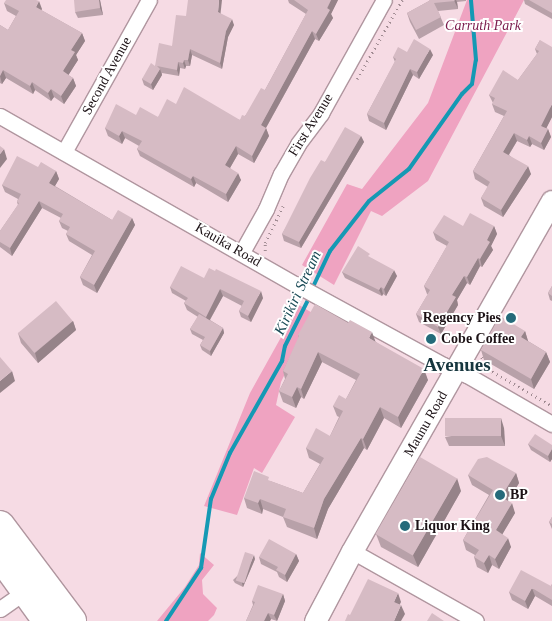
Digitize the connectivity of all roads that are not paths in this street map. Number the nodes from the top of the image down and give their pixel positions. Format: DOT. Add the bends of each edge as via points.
graph roads {
  1 [pos="149,0"];
  2 [pos="384,0"];
  3 [pos="0,116"];
  4 [pos="64,152"];
  5 [pos="552,201"];
  6 [pos="242,252"];
  7 [pos="457,370"];
  8 [pos="552,424"];
  9 [pos="0,524"];
  10 [pos="352,550"];
  11 [pos="0,556"];
  12 [pos="34,585"];
  13 [pos="0,609"];
  14 [pos="47,621"];
  15 [pos="72,621"];
  16 [pos="315,621"];
  17 [pos="476,621"];
  1 -- 4 [label="street, Second Avenue"];
  2 -- 6 [label="street, First Avenue" via="321,112 281,174"];
  3 -- 4 [label="street, Kauika Road"];
  4 -- 6 [label="street, Kauika Road"];
  5 -- 7 [label="main road, Maunu Road"];
  6 -- 7 [label="street, Kauika Road" via="329,303"];
  7 -- 8 [label="street, Kauika Road"];
  7 -- 10 [label="main road, Maunu Road"];
  9 -- 12 [label="highway"];
  10 -- 16 [label="main road, Maunu Road"];
  10 -- 17 [label="street"];
  11 -- 12 [label="highway"];
  12 -- 13 [label="street"];
  12 -- 14 [label="highway"];
  12 -- 15 [label="highway"];
}
